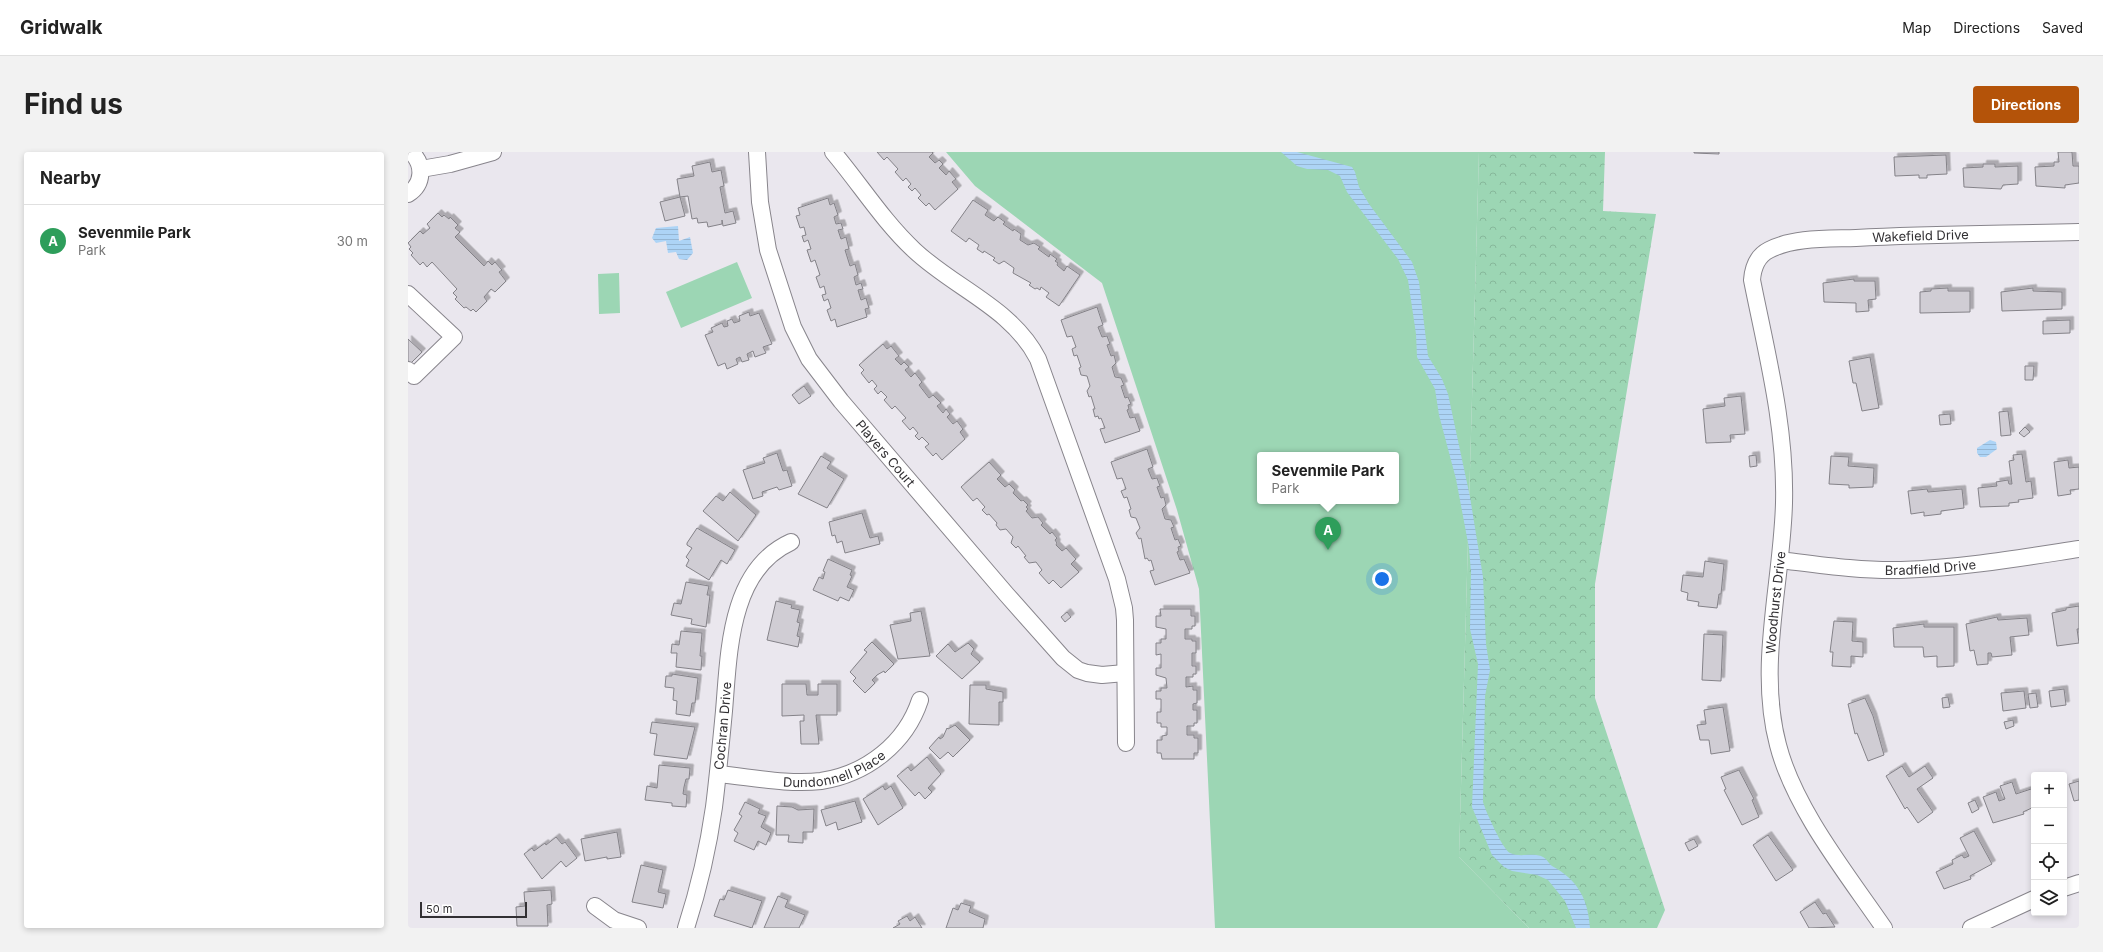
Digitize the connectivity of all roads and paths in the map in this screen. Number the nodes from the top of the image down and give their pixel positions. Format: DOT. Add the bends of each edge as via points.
graph roads {
  1 [pos="411,152"];
  2 [pos="493,152"];
  3 [pos="757,152"];
  4 [pos="833,152"];
  5 [pos="421,169"];
  6 [pos="409,194"];
  7 [pos="2079,232"];
  8 [pos="1764,253"];
  9 [pos="408,294"];
  10 [pos="408,370"];
  11 [pos="791,542"];
  12 [pos="2079,549"];
  13 [pos="1780,560"];
  14 [pos="1125,673"];
  15 [pos="920,700"];
  16 [pos="1126,743"];
  17 [pos="718,774"];
  18 [pos="2079,883"];
  19 [pos="2067,887"];
  20 [pos="2031,900"];
  21 [pos="595,906"];
  22 [pos="638,928"];
  23 [pos="686,928"];
  24 [pos="1884,928"];
  25 [pos="1971,928"];
  1 -- 5 [label="street"];
  2 -- 5 [label="street"];
  3 -- 14 [label="street, Players Court" via="760,202 768,250 793,327 809,359 841,401 1063,658 1078,670 1087,673"];
  4 -- 14 [label="street" via="888,222 915,251 1009,320 1032,347 1045,375 1117,579 1124,608"];
  5 -- 6 [label="street" via="419,182"];
  7 -- 8 [label="street, Wakefield Drive" via="1839,239 1783,245"];
  8 -- 13 [label="street, Woodhurst Drive" via="1756,262 1752,280 1782,432 1784,495"];
  9 -- 10 [label="street" via="454,337 414,376"];
  11 -- 17 [label="street, Cochran Drive" via="773,551 759,565 738,608 730,649"];
  12 -- 13 [label="street, Bradfield Drive" via="1964,565 1900,570 1838,567"];
  13 -- 24 [label="street, Woodhurst Drive" via="1770,647 1771,705 1778,744 1793,787 1808,815"];
  14 -- 16 [label="street"];
  15 -- 17 [label="street, Dundonnell Place" via="910,724 898,740 874,760 850,773 810,782"];
  17 -- 23 [label="street, Cochran Drive" via="708,850"];
  18 -- 19 [label="street"];
  20 -- 25 [label="street"];
  21 -- 22 [label="street" via="614,920"];
}
